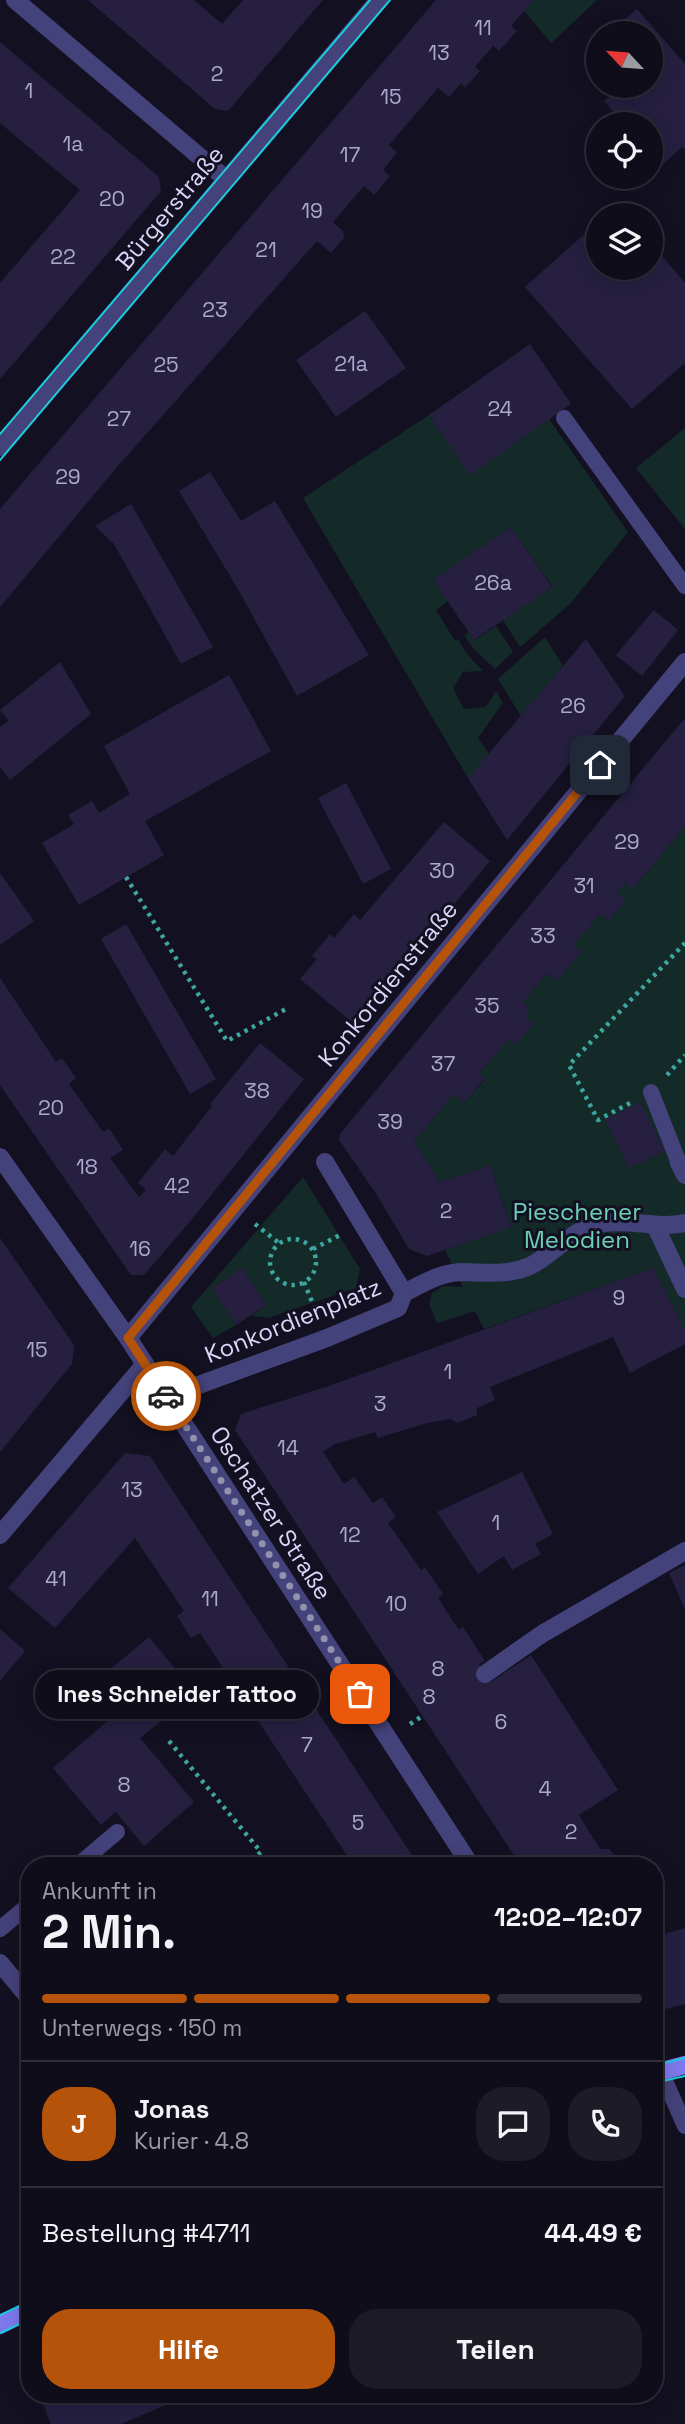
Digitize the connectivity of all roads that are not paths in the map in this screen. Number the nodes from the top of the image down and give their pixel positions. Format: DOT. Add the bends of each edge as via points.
graph roads {
  1 [pos="15,0"];
  2 [pos="379,0"];
  3 [pos="226,179"];
  4 [pos="564,418"];
  5 [pos="0,447"];
  6 [pos="685,586"];
  7 [pos="685,662"];
  8 [pos="651,1092"];
  9 [pos="0,1157"];
  10 [pos="325,1162"];
  11 [pos="682,1169"];
  12 [pos="685,1223"];
  13 [pos="655,1225"];
  14 [pos="685,1289"];
  15 [pos="404,1293"];
  16 [pos="128,1338"];
  17 [pos="145,1364"];
  18 [pos="166,1396"];
  19 [pos="0,1535"];
  20 [pos="685,1551"];
  21 [pos="485,1674"];
  22 [pos="117,1832"];
  23 [pos="88,1857"];
  24 [pos="465,1857"];
  25 [pos="21,1912"];
  26 [pos="0,1929"];
  27 [pos="0,1963"];
  28 [pos="21,1988"];
  29 [pos="685,2065"];
  30 [pos="663,2071"];
  31 [pos="663,2082"];
  32 [pos="685,2126"];
  33 [pos="21,2314"];
  34 [pos="0,2325"];
  1 -- 3 [label="street"];
  2 -- 3 [label="street, Bürgerstraße"];
  3 -- 5 [label="street, Bürgerstraße"];
  4 -- 6 [label="lane"];
  7 -- 16 [label="street, Konkordienstraße"];
  8 -- 11 [label="lane"];
  9 -- 16 [label="street, Oschatzer Straße"];
  10 -- 15 [label="street, Konkordienplatz"];
  12 -- 13 [label="street"];
  13 -- 14 [label="street"];
  13 -- 15 [label="street" via="630,1222 586,1227 530,1265 510,1272 458,1272"];
  15 -- 18 [label="street, Konkordienplatz" via="398,1308"];
  16 -- 17 [label="street, Oschatzer Straße"];
  17 -- 18 [label="street, Oschatzer Straße"];
  17 -- 19 [label="street"];
  18 -- 24 [label="street, Oschatzer Straße"];
  20 -- 21 [label="street" via="542,1634"];
  22 -- 23 [label="lane"];
  25 -- 26 [label="lane"];
  27 -- 28 [label="street"];
  29 -- 30 [label="main road"];
  31 -- 32 [label="lane"];
  33 -- 34 [label="main road"];
}
